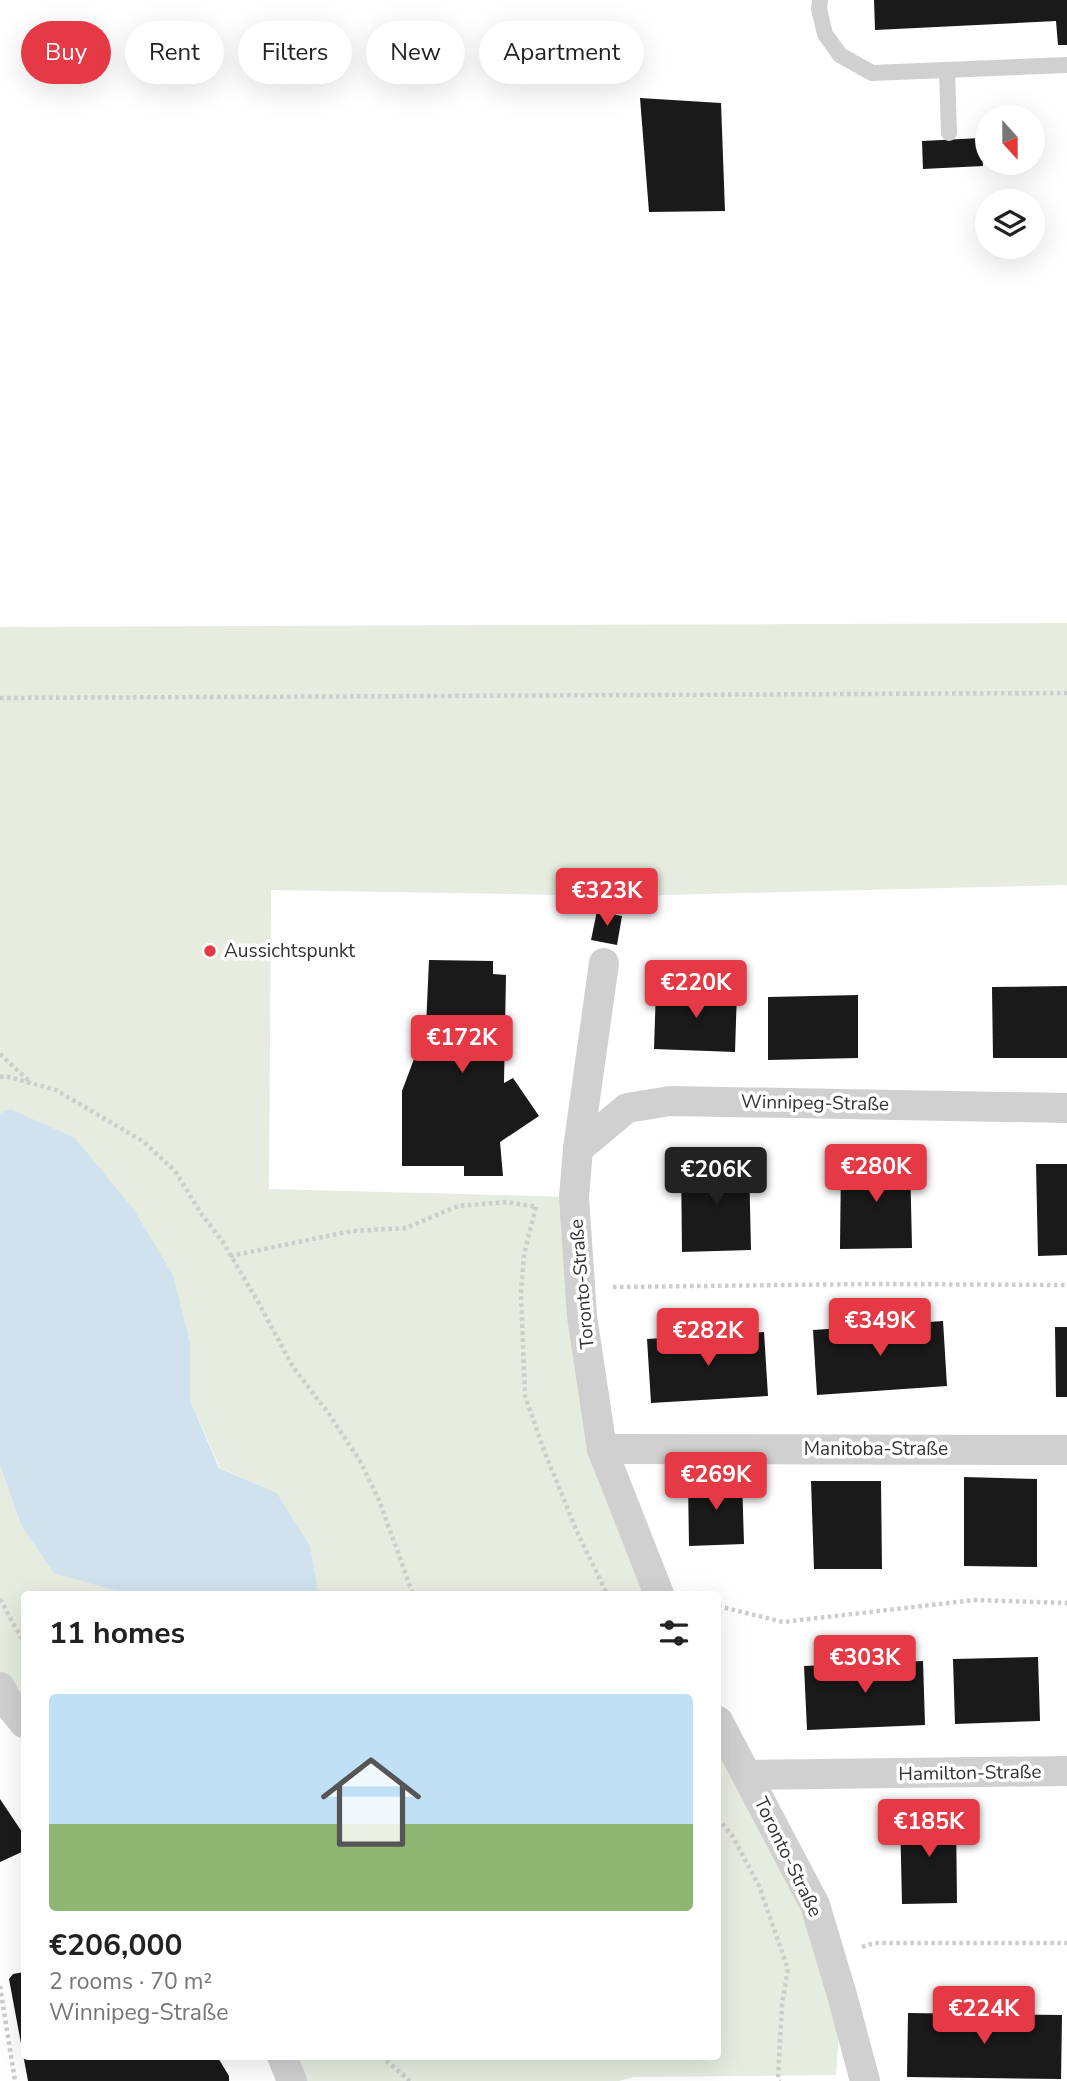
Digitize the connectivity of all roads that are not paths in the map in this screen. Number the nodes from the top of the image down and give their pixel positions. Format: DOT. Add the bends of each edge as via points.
graph roads {
  1 [pos="820,0"];
  2 [pos="1067,65"];
  3 [pos="947,70"];
  4 [pos="949,133"];
  5 [pos="604,963"];
  6 [pos="1067,1108"];
  7 [pos="578,1149"];
  8 [pos="602,1449"];
  9 [pos="1067,1450"];
  10 [pos="658,1591"];
  11 [pos="721,1727"];
  12 [pos="1067,1771"];
  13 [pos="747,1775"];
  14 [pos="284,2060"];
  15 [pos="292,2081"];
  16 [pos="865,2081"];
  1 -- 3 [label="lane" via="825,34 840,55 872,73"];
  2 -- 3 [label="lane"];
  3 -- 4 [label="lane"];
  5 -- 7 [label="street, Toronto-Straße"];
  6 -- 7 [label="street, Winnipeg-Straße" via="670,1101 626,1108"];
  7 -- 8 [label="street, Toronto-Straße" via="574,1197 582,1316"];
  8 -- 9 [label="street, Manitoba-Straße"];
  8 -- 10 [label="street, Toronto-Straße"];
  11 -- 13 [label="street, Toronto-Straße"];
  12 -- 13 [label="street, Hamilton-Straße"];
  13 -- 16 [label="street, Toronto-Straße" via="815,1905"];
  14 -- 15 [label="street"];
}
